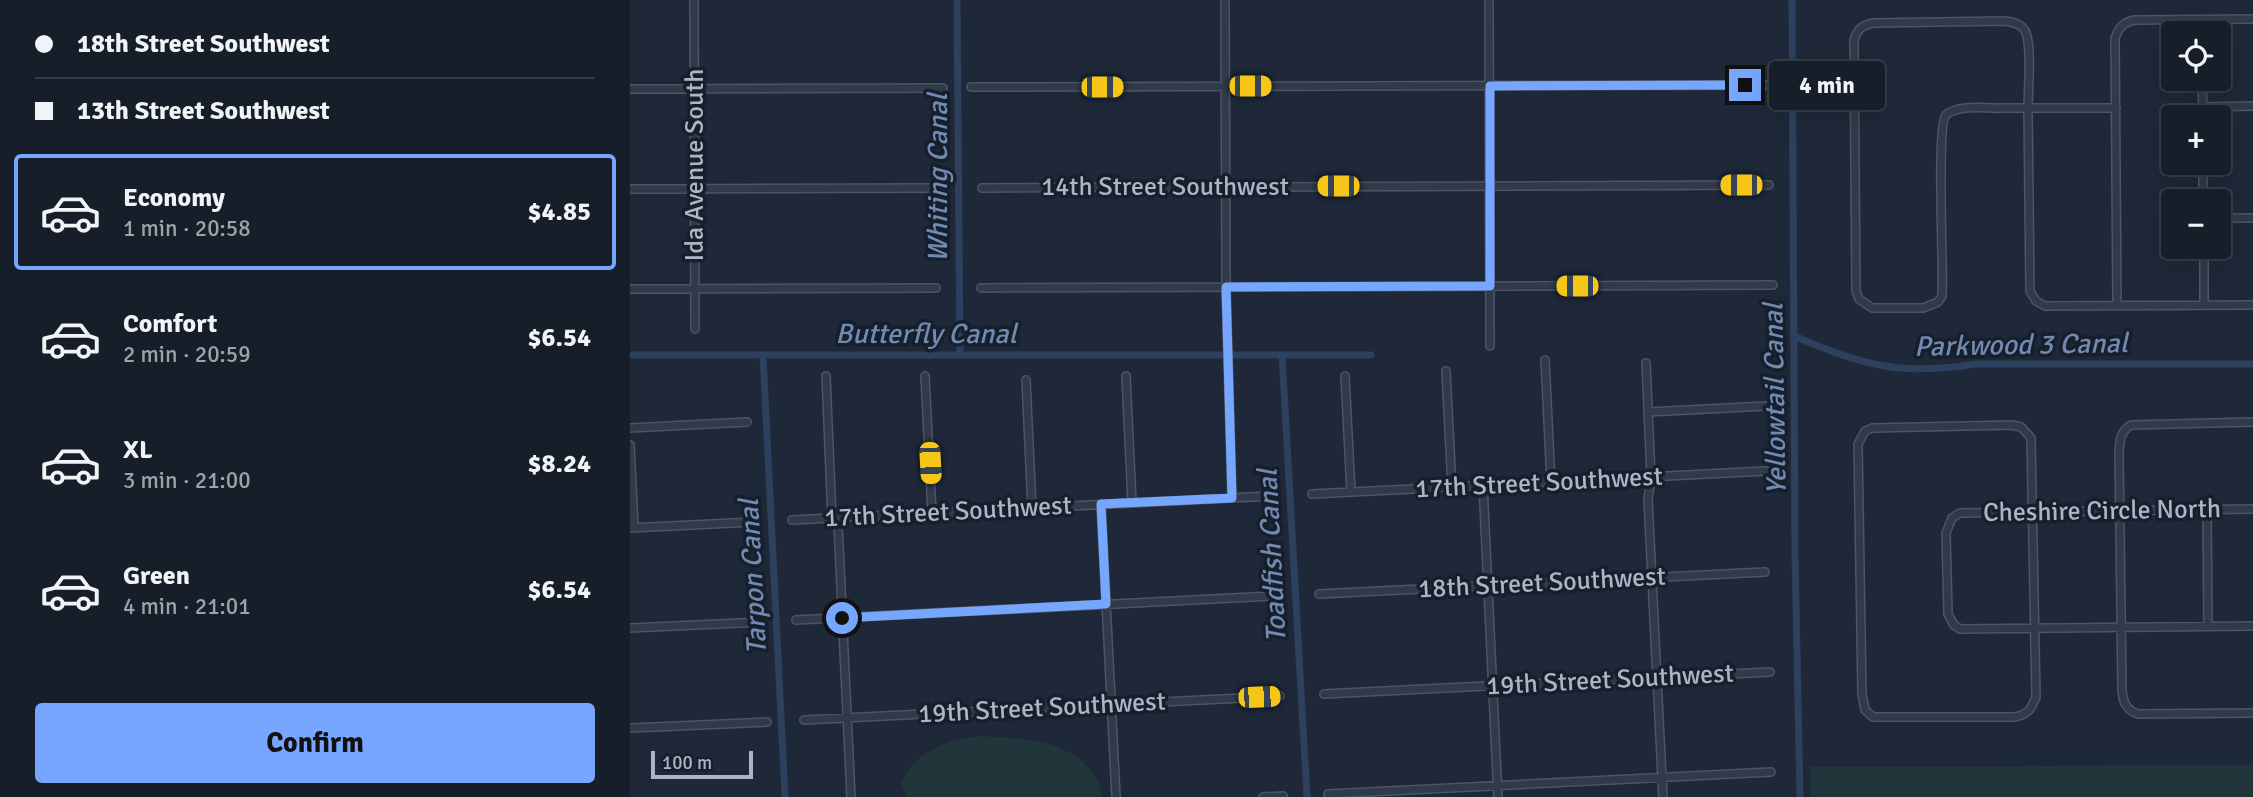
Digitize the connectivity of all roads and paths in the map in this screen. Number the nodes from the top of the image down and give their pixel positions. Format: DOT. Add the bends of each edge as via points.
graph roads {
  1 [pos="694,0"];
  2 [pos="1225,0"];
  3 [pos="1489,0"];
  4 [pos="2253,19"];
  5 [pos="2202,20"];
  6 [pos="1770,85"];
  7 [pos="1225,86"];
  8 [pos="1490,86"];
  9 [pos="971,87"];
  10 [pos="694,88"];
  11 [pos="943,88"];
  12 [pos="630,89"];
  13 [pos="2231,106"];
  14 [pos="2253,106"];
  15 [pos="2028,108"];
  16 [pos="2116,108"];
  17 [pos="1769,185"];
  18 [pos="1490,186"];
  19 [pos="982,187"];
  20 [pos="1225,187"];
  21 [pos="695,188"];
  22 [pos="939,188"];
  23 [pos="630,189"];
  24 [pos="2231,218"];
  25 [pos="2253,218"];
  26 [pos="2204,259"];
  27 [pos="1773,285"];
  28 [pos="1490,286"];
  29 [pos="1226,287"];
  30 [pos="936,288"];
  31 [pos="981,288"];
  32 [pos="630,289"];
  33 [pos="695,289"];
  34 [pos="2204,305"];
  35 [pos="2253,305"];
  36 [pos="2117,306"];
  37 [pos="695,329"];
  38 [pos="1490,346"];
  39 [pos="1545,360"];
  40 [pos="1646,363"];
  41 [pos="1446,371"];
  42 [pos="825,376"];
  43 [pos="925,376"];
  44 [pos="1126,376"];
  45 [pos="1345,376"];
  46 [pos="1026,380"];
  47 [pos="1766,406"];
  48 [pos="1648,412"];
  49 [pos="747,422"];
  50 [pos="2253,422"];
  51 [pos="630,428"];
  52 [pos="630,445"];
  53 [pos="1766,471"];
  54 [pos="1651,477"];
  55 [pos="1551,482"];
  56 [pos="1483,485"];
  57 [pos="1452,487"];
  58 [pos="1351,492"];
  59 [pos="1312,494"];
  60 [pos="1271,496"];
  61 [pos="1232,498"];
  62 [pos="1132,502"];
  63 [pos="1101,504"];
  64 [pos="1032,508"];
  65 [pos="2207,509"];
  66 [pos="2253,509"];
  67 [pos="2120,511"];
  68 [pos="2033,512"];
  69 [pos="932,513"];
  70 [pos="832,518"];
  71 [pos="792,520"];
  72 [pos="753,522"];
  73 [pos="632,528"];
  74 [pos="1765,572"];
  75 [pos="1652,578"];
  76 [pos="1488,586"];
  77 [pos="1319,594"];
  78 [pos="1272,596"];
  79 [pos="1106,604"];
  80 [pos="842,618"];
  81 [pos="796,620"];
  82 [pos="762,622"];
  83 [pos="2208,626"];
  84 [pos="2253,626"];
  85 [pos="630,628"];
  86 [pos="2121,628"];
  87 [pos="2035,629"];
  88 [pos="1770,672"];
  89 [pos="1657,677"];
  90 [pos="1493,686"];
  91 [pos="1324,694"];
  92 [pos="1280,696"];
  93 [pos="1111,705"];
  94 [pos="2253,713"];
  95 [pos="847,718"];
  96 [pos="804,720"];
  97 [pos="766,722"];
  98 [pos="630,728"];
  99 [pos="1771,772"];
  100 [pos="1662,777"];
  101 [pos="1497,785"];
  102 [pos="1328,794"];
  103 [pos="1283,796"];
  104 [pos="851,797"];
  105 [pos="1116,797"];
  106 [pos="1263,797"];
  107 [pos="1498,797"];
  108 [pos="1663,797"];
  1 -- 10 [label="street, Ida Avenue South"];
  2 -- 7 [label="street"];
  3 -- 8 [label="street"];
  4 -- 5 [label="street"];
  5 -- 16 [label="street" via="2135,20 2118,29"];
  6 -- 8 [label="street"];
  7 -- 8 [label="street"];
  7 -- 9 [label="street"];
  7 -- 20 [label="street"];
  8 -- 18 [label="street"];
  10 -- 11 [label="street"];
  10 -- 12 [label="street"];
  10 -- 21 [label="street, Ida Avenue South"];
  13 -- 14 [label="street"];
  15 -- 15 [label="street" via="1956,109 1943,121 1942,296 1923,308 1872,308 1859,299 1857,31 1874,23 2013,22 2028,36"];
  15 -- 16 [label="street"];
  15 -- 36 [label="street" via="2030,291 2036,302 2045,306"];
  16 -- 36 [label="street"];
  17 -- 18 [label="street, 14th Street Southwest"];
  18 -- 20 [label="street, 14th Street Southwest"];
  18 -- 28 [label="street"];
  19 -- 20 [label="street, 14th Street Southwest"];
  20 -- 29 [label="street"];
  21 -- 22 [label="street"];
  21 -- 23 [label="street"];
  21 -- 33 [label="street, Ida Avenue South"];
  24 -- 25 [label="street"];
  26 -- 34 [label="street"];
  27 -- 28 [label="street"];
  28 -- 29 [label="street"];
  28 -- 38 [label="street"];
  29 -- 31 [label="street"];
  29 -- 61 [label="street"];
  30 -- 33 [label="street"];
  32 -- 33 [label="street"];
  33 -- 37 [label="street, Ida Avenue South"];
  34 -- 35 [label="street"];
  34 -- 36 [label="street"];
  39 -- 55 [label="street"];
  40 -- 48 [label="street"];
  41 -- 57 [label="street"];
  42 -- 70 [label="street"];
  43 -- 69 [label="street"];
  44 -- 62 [label="street"];
  45 -- 58 [label="street"];
  46 -- 64 [label="street"];
  47 -- 48 [label="street"];
  48 -- 54 [label="street"];
  49 -- 51 [label="street"];
  50 -- 67 [label="street" via="2134,424 2124,429 2120,436"];
  52 -- 73 [label="street"];
  53 -- 54 [label="street, 17th Street Southwest"];
  54 -- 55 [label="street, 17th Street Southwest"];
  54 -- 75 [label="street"];
  55 -- 56 [label="street, 17th Street Southwest"];
  56 -- 57 [label="street, 17th Street Southwest"];
  56 -- 76 [label="street"];
  57 -- 58 [label="street, 17th Street Southwest"];
  58 -- 59 [label="street, 17th Street Southwest"];
  60 -- 61 [label="street, 17th Street Southwest"];
  61 -- 62 [label="street, 17th Street Southwest"];
  62 -- 63 [label="street, 17th Street Southwest"];
  63 -- 64 [label="street, 17th Street Southwest"];
  63 -- 79 [label="street"];
  64 -- 69 [label="street, 17th Street Southwest"];
  65 -- 66 [label="street, Cheshire Circle North"];
  65 -- 67 [label="street, Cheshire Circle North"];
  65 -- 83 [label="street"];
  67 -- 68 [label="street, Cheshire Circle North"];
  67 -- 86 [label="street"];
  68 -- 87 [label="street"];
  68 -- 87 [label="street, Cheshire Circle North" via="1960,513 1952,518 1946,533 1948,614 1954,625 1960,629"];
  68 -- 87 [label="street" via="2031,438 2021,427 1872,428 1861,437 1861,694 1865,710 1881,718 2024,715 2036,696"];
  69 -- 70 [label="street, 17th Street Southwest"];
  70 -- 71 [label="street, 17th Street Southwest"];
  70 -- 80 [label="street" via="838,525"];
  72 -- 73 [label="street"];
  74 -- 75 [label="street, 18th Street Southwest"];
  75 -- 76 [label="street, 18th Street Southwest"];
  75 -- 89 [label="street"];
  76 -- 77 [label="street, 18th Street Southwest"];
  76 -- 90 [label="street"];
  78 -- 79 [label="street"];
  79 -- 80 [label="street"];
  79 -- 93 [label="street"];
  80 -- 81 [label="street"];
  80 -- 95 [label="street"];
  82 -- 85 [label="street"];
  83 -- 84 [label="street"];
  83 -- 86 [label="street"];
  86 -- 87 [label="street"];
  86 -- 94 [label="street" via="2123,698 2132,712"];
  88 -- 89 [label="street, 19th Street Southwest"];
  89 -- 90 [label="street, 19th Street Southwest"];
  89 -- 100 [label="street"];
  90 -- 91 [label="street, 19th Street Southwest"];
  90 -- 101 [label="street"];
  92 -- 93 [label="street, 19th Street Southwest"];
  93 -- 95 [label="street, 19th Street Southwest"];
  93 -- 105 [label="street"];
  95 -- 96 [label="street, 19th Street Southwest"];
  95 -- 104 [label="street"];
  97 -- 98 [label="street"];
  99 -- 100 [label="street"];
  100 -- 101 [label="street"];
  100 -- 108 [label="street"];
  101 -- 102 [label="street"];
  101 -- 107 [label="street"];
  103 -- 106 [label="street"];
}
